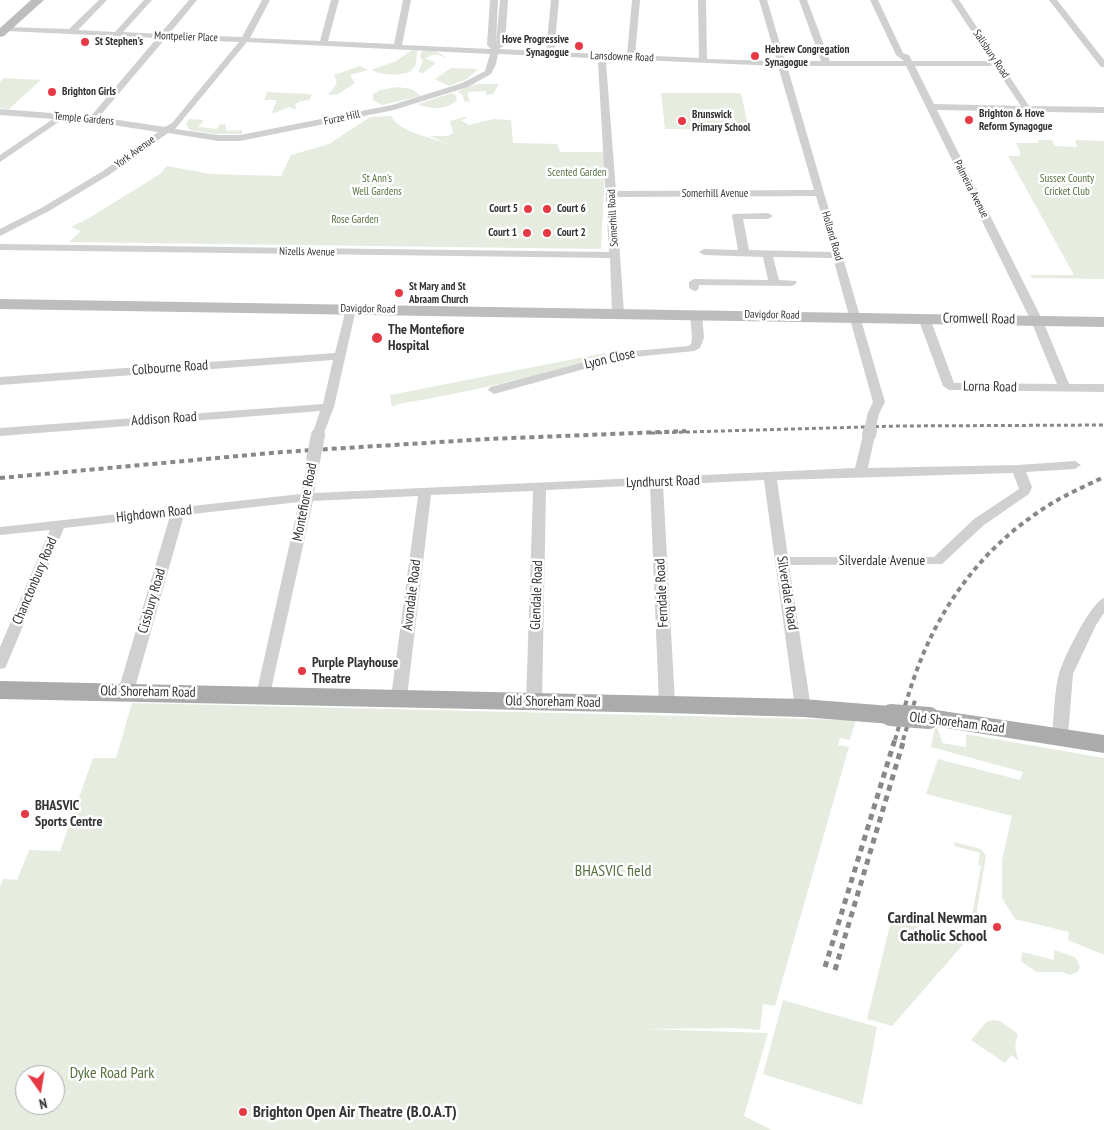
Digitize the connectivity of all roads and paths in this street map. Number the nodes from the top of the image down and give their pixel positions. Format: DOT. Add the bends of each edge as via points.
graph roads {
  1 [pos="38,0"];
  2 [pos="103,0"];
  3 [pos="148,0"];
  4 [pos="193,0"];
  5 [pos="266,0"];
  6 [pos="335,0"];
  7 [pos="408,0"];
  8 [pos="494,0"];
  9 [pos="504,0"];
  10 [pos="555,0"];
  11 [pos="636,0"];
  12 [pos="702,0"];
  13 [pos="763,0"];
  14 [pos="803,0"];
  15 [pos="874,0"];
  16 [pos="883,0"];
  17 [pos="955,0"];
  18 [pos="1054,0"];
  19 [pos="3,31"];
  20 [pos="71,32"];
  21 [pos="117,34"];
  22 [pos="161,36"];
  23 [pos="245,40"];
  24 [pos="323,43"];
  25 [pos="398,47"];
  26 [pos="495,49"];
  27 [pos="550,53"];
  28 [pos="631,57"];
  29 [pos="703,60"];
  30 [pos="908,60"];
  31 [pos="602,63"];
  32 [pos="998,63"];
  33 [pos="783,64"];
  34 [pos="826,64"];
  35 [pos="1104,65"];
  36 [pos="931,107"];
  37 [pos="1027,109"];
  38 [pos="1104,110"];
  39 [pos="0,112"];
  40 [pos="61,117"];
  41 [pos="93,120"];
  42 [pos="167,130"];
  43 [pos="0,159"];
  44 [pos="819,193"];
  45 [pos="612,194"];
  46 [pos="768,216"];
  47 [pos="0,233"];
  48 [pos="0,246"];
  49 [pos="704,252"];
  50 [pos="744,253"];
  51 [pos="767,254"];
  52 [pos="615,255"];
  53 [pos="838,255"];
  54 [pos="774,283"];
  55 [pos="792,283"];
  56 [pos="694,288"];
  57 [pos="0,304"];
  58 [pos="351,309"];
  59 [pos="618,313"];
  60 [pos="696,314"];
  61 [pos="855,317"];
  62 [pos="924,318"];
  63 [pos="1037,321"];
  64 [pos="1104,322"];
  65 [pos="341,356"];
  66 [pos="0,381"];
  67 [pos="1065,388"];
  68 [pos="1104,388"];
  69 [pos="494,390"];
  70 [pos="328,407"];
  71 [pos="0,432"];
  72 [pos="1075,465"];
  73 [pos="1018,469"];
  74 [pos="861,472"];
  75 [pos="770,478"];
  76 [pos="656,483"];
  77 [pos="540,488"];
  78 [pos="425,492"];
  79 [pos="307,497"];
  80 [pos="178,512"];
  81 [pos="59,525"];
  82 [pos="0,531"];
  83 [pos="782,561"];
  84 [pos="1104,603"];
  85 [pos="1099,621"];
  86 [pos="0,664"];
  87 [pos="0,690"];
  88 [pos="126,692"];
  89 [pos="264,695"];
  90 [pos="399,697"];
  91 [pos="534,702"];
  92 [pos="667,704"];
  93 [pos="803,708"];
  94 [pos="1060,736"];
  95 [pos="1104,744"];
  1 -- 19 [label="main road"];
  2 -- 20 [label="street"];
  3 -- 21 [label="street"];
  4 -- 22 [label="street"];
  5 -- 23 [label="street, York Avenue"];
  6 -- 24 [label="street"];
  7 -- 25 [label="street"];
  8 -- 26 [label="street" via="490,45"];
  9 -- 26 [label="street, Furze Hill" via="501,45"];
  10 -- 27 [label="street"];
  11 -- 28 [label="street"];
  12 -- 29 [label="street"];
  13 -- 33 [label="street, Holland Road"];
  14 -- 34 [label="street"];
  15 -- 30 [label="street, Palmeira Avenue" via="900,55"];
  16 -- 30 [label="street" via="911,55"];
  17 -- 32 [label="street, Salisbury Road"];
  18 -- 35 [label="street"];
  19 -- 20 [label="street, Montpelier Place"];
  20 -- 21 [label="street, Montpelier Place"];
  21 -- 22 [label="street, Montpelier Place"];
  22 -- 23 [label="street, Montpelier Place"];
  22 -- 41 [label="street"];
  23 -- 24 [label="street, Lansdowne Road"];
  23 -- 42 [label="street, York Avenue" via="178,122"];
  24 -- 25 [label="street, Lansdowne Road"];
  25 -- 26 [label="street, Lansdowne Road"];
  26 -- 27 [label="street, Lansdowne Road"];
  26 -- 42 [label="street, Furze Hill" via="491,68 478,79 394,107 236,141"];
  27 -- 28 [label="street, Lansdowne Road"];
  28 -- 29 [label="street, Lansdowne Road"];
  29 -- 33 [label="street, Lansdowne Road"];
  30 -- 32 [label="street, Lansdowne Road"];
  30 -- 34 [label="street, Lansdowne Road"];
  30 -- 36 [label="street, Palmeira Avenue"];
  31 -- 45 [label="street, Somerhill Road"];
  32 -- 37 [label="street, Salisbury Road"];
  33 -- 34 [label="street, Lansdowne Road"];
  33 -- 44 [label="street, Holland Road"];
  36 -- 37 [label="street"];
  36 -- 63 [label="street, Palmeira Avenue"];
  37 -- 38 [label="street"];
  39 -- 40 [label="street, Temple Gardens"];
  40 -- 41 [label="street, Temple Gardens"];
  40 -- 43 [label="street"];
  41 -- 42 [label="street, Temple Gardens"];
  42 -- 47 [label="street, York Avenue" via="98,178"];
  44 -- 45 [label="street, Somerhill Avenue"];
  44 -- 53 [label="street, Holland Road"];
  45 -- 52 [label="street, Somerhill Road"];
  46 -- 50 [label="street" via="738,216"];
  48 -- 52 [label="street, Nizells Avenue"];
  49 -- 50 [label="street"];
  50 -- 51 [label="street"];
  51 -- 53 [label="street"];
  51 -- 54 [label="street"];
  52 -- 59 [label="street, Somerhill Road"];
  53 -- 61 [label="street, Holland Road"];
  54 -- 55 [label="street"];
  54 -- 56 [label="street" via="694,282"];
  57 -- 58 [label="main road, Davigdor Road"];
  58 -- 59 [label="main road, Davigdor Road"];
  58 -- 65 [label="street, Montefiore Road"];
  59 -- 60 [label="main road, Davigdor Road"];
  60 -- 61 [label="main road, Davigdor Road"];
  60 -- 69 [label="street, Lyon Close" via="698,338 696,346 690,349 623,355"];
  61 -- 62 [label="main road, Cromwell Road"];
  61 -- 74 [label="street, Holland Road, bridge" via="879,402 873,415"];
  62 -- 63 [label="main road, Cromwell Road"];
  62 -- 67 [label="street, Lorna Road" via="949,386"];
  63 -- 64 [label="main road, Cromwell Road"];
  63 -- 67 [label="street, Palmeira Avenue"];
  65 -- 66 [label="street, Colbourne Road"];
  65 -- 70 [label="street, Montefiore Road"];
  67 -- 68 [label="street, Lorna Road"];
  70 -- 71 [label="street, Addison Road"];
  70 -- 79 [label="street, Montefiore Road, bridge" via="318,435"];
  72 -- 73 [label="street, Lyndhurst Road"];
  73 -- 74 [label="street, Lyndhurst Road"];
  73 -- 83 [label="street, Silverdale Avenue" via="1026,487 1024,491 979,522 937,561"];
  74 -- 75 [label="street, Lyndhurst Road"];
  75 -- 76 [label="street, Lyndhurst Road"];
  75 -- 83 [label="street, Silverdale Road"];
  76 -- 77 [label="street, Lyndhurst Road"];
  76 -- 92 [label="street, Ferndale Road"];
  77 -- 78 [label="street, Lyndhurst Road"];
  77 -- 91 [label="street, Glendale Road"];
  78 -- 79 [label="street, Lyndhurst Road"];
  78 -- 90 [label="street, Avondale Road"];
  79 -- 80 [label="street, Highdown Road"];
  79 -- 89 [label="street, Montefiore Road"];
  80 -- 81 [label="street, Highdown Road"];
  80 -- 88 [label="street, Cissbury Road"];
  81 -- 82 [label="street, Highdown Road"];
  81 -- 86 [label="street, Chanctonbury Road"];
  83 -- 93 [label="street, Silverdale Road"];
  84 -- 85 [label="street"];
  85 -- 94 [label="street" via="1089,624 1066,674"];
  87 -- 88 [label="main road, Old Shoreham Road"];
  88 -- 89 [label="main road, Old Shoreham Road"];
  89 -- 90 [label="main road, Old Shoreham Road"];
  90 -- 91 [label="main road, Old Shoreham Road"];
  91 -- 92 [label="main road, Old Shoreham Road"];
  92 -- 93 [label="main road, Old Shoreham Road"];
  93 -- 94 [label="main road, Old Shoreham Road, bridge" via="929,718"];
  94 -- 95 [label="main road, Old Shoreham Road"];
}
